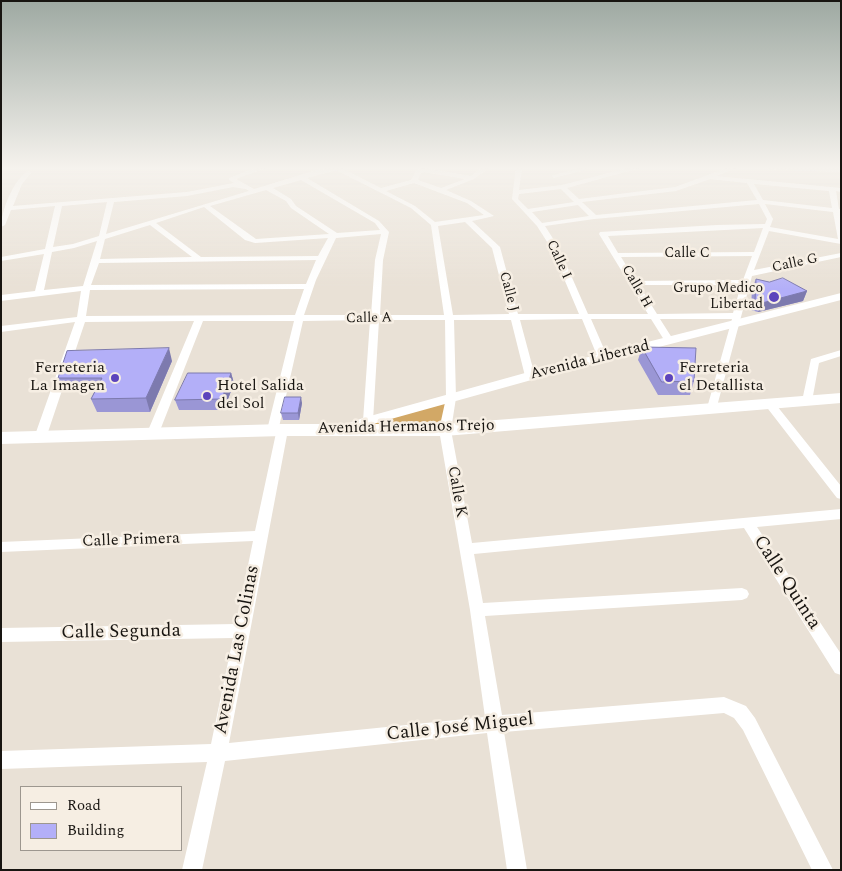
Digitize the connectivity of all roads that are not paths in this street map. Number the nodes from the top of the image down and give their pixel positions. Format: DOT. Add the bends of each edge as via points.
graph roads {
  1 [pos="7,208"];
  2 [pos="12,208"];
  3 [pos="58,208"];
  4 [pos="108,208"];
  5 [pos="197,208"];
  6 [pos="209,208"];
  7 [pos="294,208"];
  8 [pos="352,208"];
  9 [pos="413,208"];
  10 [pos="478,208"];
  11 [pos="523,208"];
  12 [pos="545,208"];
  13 [pos="584,208"];
  14 [pos="699,208"];
  15 [pos="765,208"];
  16 [pos="810,208"];
  17 [pos="526,211"];
  18 [pos="838,211"];
  19 [pos="594,217"];
  20 [pos="467,220"];
  21 [pos="151,222"];
  22 [pos="434,224"];
  23 [pos="1,225"];
  24 [pos="540,225"];
  25 [pos="767,227"];
  26 [pos="385,232"];
  27 [pos="334,234"];
  28 [pos="102,237"];
  29 [pos="841,238"];
  30 [pos="841,242"];
  31 [pos="49,251"];
  32 [pos="756,254"];
  33 [pos="618,255"];
  34 [pos="841,255"];
  35 [pos="198,258"];
  36 [pos="319,258"];
  37 [pos="1,259"];
  38 [pos="96,260"];
  39 [pos="747,278"];
  40 [pos="634,283"];
  41 [pos="308,286"];
  42 [pos="86,288"];
  43 [pos="39,292"];
  44 [pos="841,296"];
  45 [pos="1,298"];
  46 [pos="652,316"];
  47 [pos="583,317"];
  48 [pos="449,318"];
  49 [pos="515,318"];
  50 [pos="81,319"];
  51 [pos="199,319"];
  52 [pos="375,319"];
  53 [pos="300,320"];
  54 [pos="736,320"];
  55 [pos="1,329"];
  56 [pos="669,342"];
  57 [pos="841,353"];
  58 [pos="603,358"];
  59 [pos="530,376"];
  60 [pos="451,398"];
  61 [pos="841,398"];
  62 [pos="807,401"];
  63 [pos="769,403"];
  64 [pos="712,408"];
  65 [pos="368,421"];
  66 [pos="278,430"];
  67 [pos="445,430"];
  68 [pos="342,431"];
  69 [pos="152,433"];
  70 [pos="41,435"];
  71 [pos="1,438"];
  72 [pos="841,495"];
  73 [pos="841,514"];
  74 [pos="748,524"];
  75 [pos="260,536"];
  76 [pos="1,547"];
  77 [pos="466,549"];
  78 [pos="742,594"];
  79 [pos="477,610"];
  80 [pos="241,631"];
  81 [pos="1,635"];
  82 [pos="841,668"];
  83 [pos="494,724"];
  84 [pos="218,753"];
  85 [pos="1,760"];
  86 [pos="192,870"];
  87 [pos="517,870"];
  88 [pos="823,870"];
  1 -- 2 [label="street"];
  1 -- 23 [label="street"];
  3 -- 31 [label="street"];
  4 -- 28 [label="street"];
  5 -- 21 [label="street"];
  6 -- 27 [label="street" via="255,241"];
  7 -- 27 [label="street"];
  8 -- 26 [label="street" via="377,222"];
  9 -- 22 [label="street"];
  10 -- 20 [label="street" via="491,216"];
  11 -- 17 [label="street, Calle I"];
  12 -- 17 [label="street"];
  13 -- 19 [label="street"];
  14 -- 19 [label="street"];
  15 -- 25 [label="street" via="770,219"];
  16 -- 18 [label="street"];
  17 -- 24 [label="street, Calle I"];
  18 -- 29 [label="street"];
  19 -- 24 [label="street"];
  20 -- 22 [label="street"];
  20 -- 49 [label="street, Calle J" via="496,247"];
  21 -- 28 [label="street"];
  21 -- 35 [label="street"];
  22 -- 48 [label="street, Calle K"];
  24 -- 47 [label="street, Calle I" via="555,248"];
  25 -- 30 [label="street"];
  25 -- 32 [label="street"];
  25 -- 33 [label="street, Calle H" via="603,234"];
  26 -- 27 [label="street"];
  26 -- 52 [label="street" via="379,260"];
  27 -- 36 [label="street, Avenida Las Colinas"];
  28 -- 31 [label="street"];
  28 -- 38 [label="street"];
  31 -- 37 [label="street"];
  31 -- 43 [label="street"];
  32 -- 33 [label="street, Calle C"];
  32 -- 39 [label="street"];
  33 -- 40 [label="street, Calle H"];
  34 -- 39 [label="street, Calle G"];
  35 -- 36 [label="street"];
  35 -- 38 [label="street"];
  36 -- 41 [label="street, Avenida Las Colinas"];
  38 -- 42 [label="street"];
  39 -- 40 [label="street, Calle G"];
  39 -- 54 [label="street"];
  40 -- 46 [label="street, Calle H"];
  41 -- 42 [label="street"];
  41 -- 53 [label="street, Avenida Las Colinas"];
  42 -- 43 [label="street"];
  42 -- 50 [label="street"];
  43 -- 45 [label="street"];
  44 -- 54 [label="street, Avenida Libertad"];
  46 -- 47 [label="street, Calle A"];
  46 -- 54 [label="street, Calle A"];
  46 -- 56 [label="street, Calle H"];
  47 -- 49 [label="street, Calle A"];
  47 -- 58 [label="street, Calle I"];
  48 -- 49 [label="street, Calle A"];
  48 -- 52 [label="street, Calle A"];
  48 -- 60 [label="street, Calle K"];
  49 -- 59 [label="street, Calle J"];
  50 -- 51 [label="street, Calle A"];
  50 -- 55 [label="street, Calle A"];
  50 -- 70 [label="street"];
  51 -- 53 [label="street, Calle A"];
  51 -- 69 [label="street"];
  52 -- 53 [label="street, Calle A"];
  52 -- 65 [label="street"];
  53 -- 66 [label="street, Avenida Las Colinas"];
  54 -- 56 [label="street, Avenida Libertad"];
  54 -- 64 [label="street"];
  56 -- 58 [label="street, Avenida Libertad"];
  57 -- 62 [label="street" via="814,361"];
  58 -- 59 [label="street, Avenida Libertad"];
  59 -- 60 [label="street, Avenida Libertad"];
  60 -- 65 [label="street, Avenida Libertad"];
  60 -- 67 [label="street, Calle K"];
  61 -- 62 [label="main road, Avenida Hermanos Trejo"];
  62 -- 63 [label="main road, Avenida Hermanos Trejo"];
  63 -- 64 [label="main road, Avenida Hermanos Trejo"];
  63 -- 72 [label="street"];
  64 -- 67 [label="main road, Avenida Hermanos Trejo"];
  65 -- 68 [label="street, Avenida Libertad"];
  66 -- 68 [label="main road, Avenida Hermanos Trejo"];
  66 -- 69 [label="main road, Avenida Hermanos Trejo"];
  66 -- 75 [label="street, Avenida Las Colinas"];
  67 -- 68 [label="main road, Avenida Hermanos Trejo"];
  67 -- 77 [label="street, Calle K"];
  69 -- 70 [label="main road, Avenida Hermanos Trejo"];
  70 -- 71 [label="main road, Avenida Hermanos Trejo"];
  73 -- 74 [label="street"];
  74 -- 77 [label="street"];
  74 -- 82 [label="street, Calle Quinta"];
  75 -- 76 [label="street, Calle Primera"];
  75 -- 80 [label="street, Avenida Las Colinas"];
  77 -- 79 [label="street, Calle K"];
  78 -- 79 [label="street"];
  79 -- 83 [label="street, Calle K"];
  80 -- 81 [label="street, Calle Segunda"];
  80 -- 84 [label="street, Avenida Las Colinas"];
  83 -- 84 [label="street, Calle José Miguel"];
  83 -- 87 [label="street, Calle K"];
  83 -- 88 [label="street, Calle José Miguel" via="724,704 740,712 749,724"];
  84 -- 85 [label="street, Calle José Miguel"];
  84 -- 86 [label="street, Avenida Las Colinas"];
}
